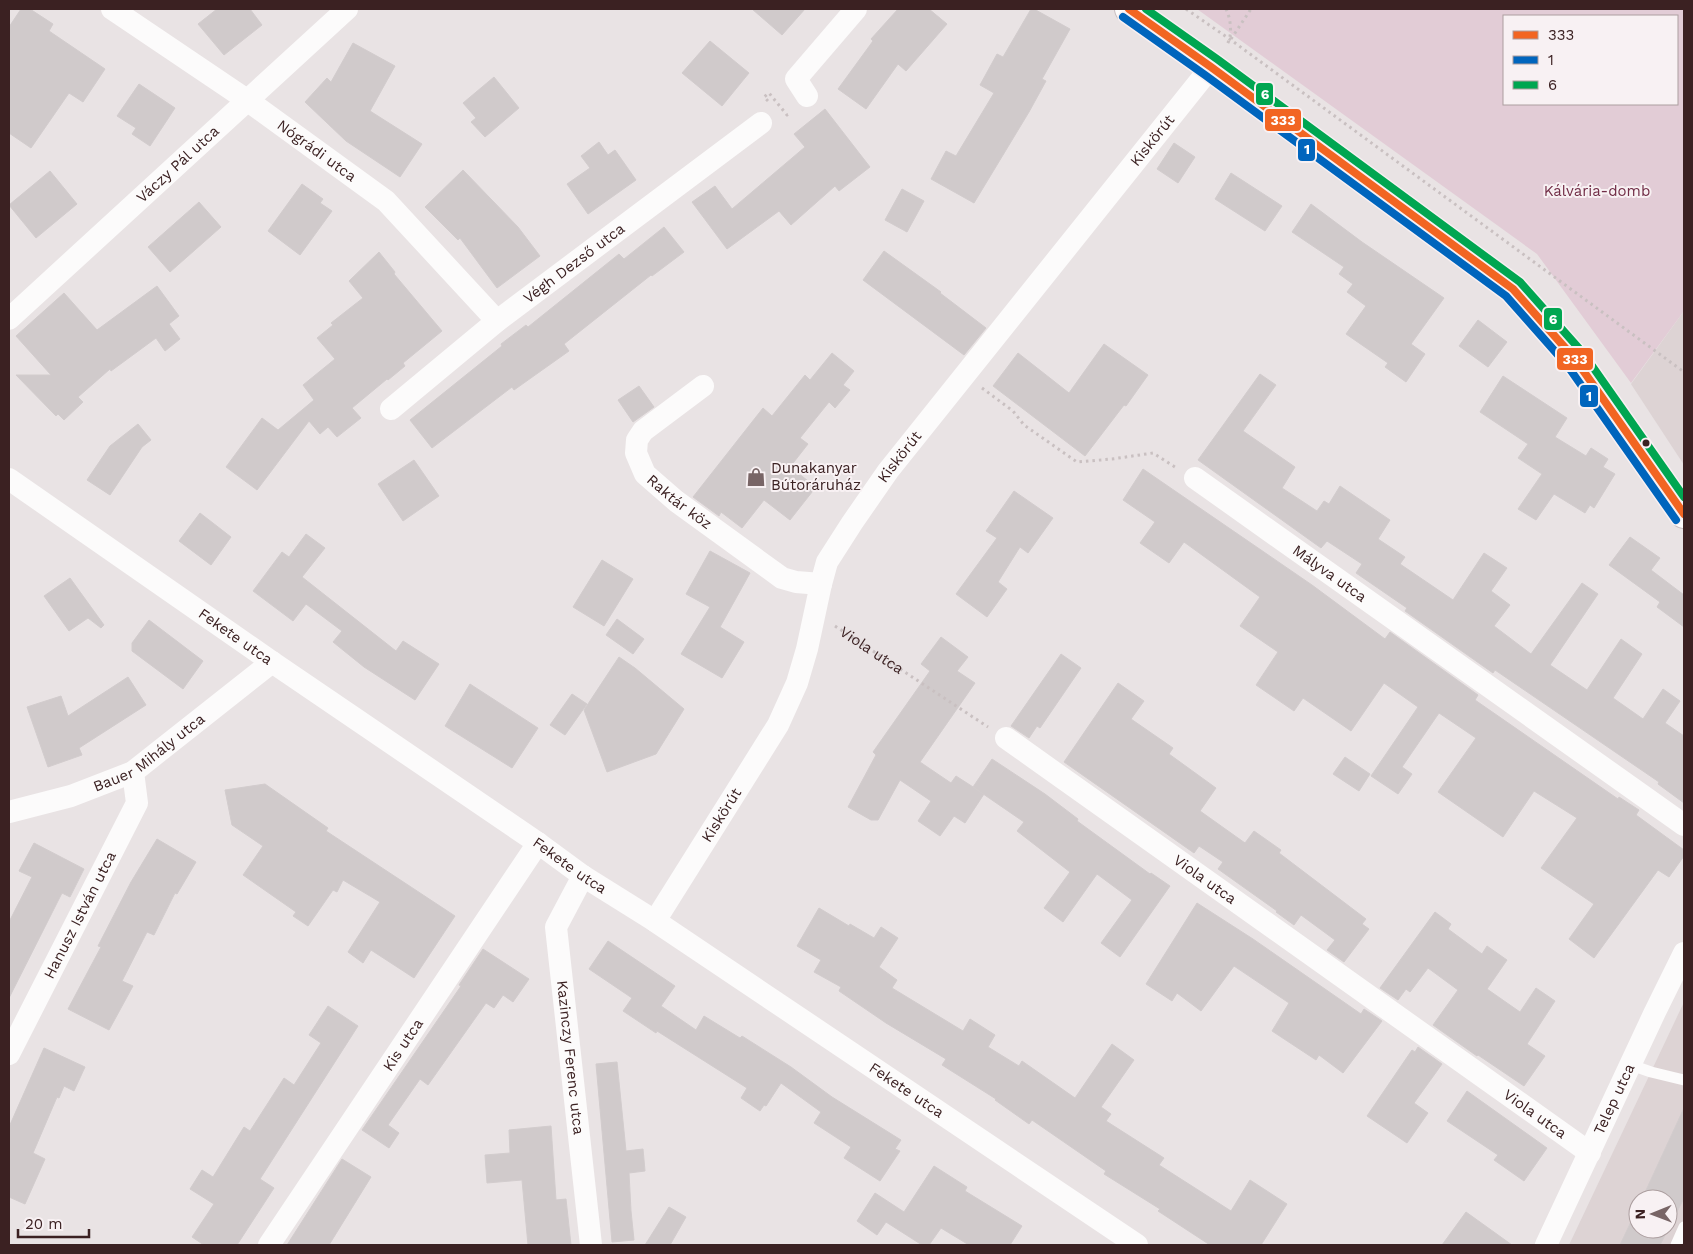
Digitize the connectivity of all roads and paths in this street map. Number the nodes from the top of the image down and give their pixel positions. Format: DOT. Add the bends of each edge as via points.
graph roads {
  1 [pos="112,9"];
  2 [pos="347,9"];
  3 [pos="856,9"];
  4 [pos="1129,9"];
  5 [pos="1186,9"];
  6 [pos="1226,9"];
  7 [pos="1251,9"];
  8 [pos="1230,40"];
  9 [pos="1211,67"];
  10 [pos="807,96"];
  11 [pos="247,100"];
  12 [pos="761,123"];
  13 [pos="9,319"];
  14 [pos="497,321"];
  15 [pos="1684,372"];
  16 [pos="965,374"];
  17 [pos="703,386"];
  18 [pos="392,409"];
  19 [pos="9,478"];
  20 [pos="1195,478"];
  21 [pos="1684,514"];
  22 [pos="821,584"];
  23 [pos="815,612"];
  24 [pos="272,662"];
  25 [pos="1006,738"];
  26 [pos="133,772"];
  27 [pos="9,812"];
  28 [pos="1684,824"];
  29 [pos="538,843"];
  30 [pos="583,876"];
  31 [pos="655,921"];
  32 [pos="1684,953"];
  33 [pos="9,1054"];
  34 [pos="1631,1065"];
  35 [pos="1684,1080"];
  36 [pos="1590,1153"];
  37 [pos="1684,1227"];
  38 [pos="269,1245"];
  39 [pos="592,1245"];
  40 [pos="1137,1245"];
  41 [pos="1546,1245"];
  42 [pos="1676,1245"];
  1 -- 11 [label="street, Nógrádi utca"];
  2 -- 11 [label="street, Váczy Pál utca"];
  3 -- 10 [label="street" via="796,79"];
  4 -- 9 [label="street"];
  5 -- 8 [label="path"];
  6 -- 8 [label="path"];
  7 -- 8 [label="path"];
  8 -- 9 [label="path"];
  8 -- 15 [label="path"];
  9 -- 16 [label="street, Kiskörút"];
  9 -- 21 [label="street" via="1513,289 1575,359"];
  11 -- 13 [label="street, Váczy Pál utca"];
  11 -- 14 [label="street, Nógrádi utca" via="386,201"];
  12 -- 14 [label="street, Végh Dezső utca"];
  14 -- 18 [label="street, Végh Dezső utca"];
  16 -- 20 [label="path" via="1013,411 1024,425 1077,462 1153,452"];
  16 -- 22 [label="street, Kiskörút" via="852,522 827,562"];
  17 -- 22 [label="street, Raktár köz" via="643,430 637,440 636,453 645,474 676,501 782,578"];
  19 -- 24 [label="street, Fekete utca"];
  20 -- 28 [label="street, Mályva utca"];
  22 -- 23 [label="street, Kiskörút"];
  23 -- 25 [label="path, Viola utca"];
  23 -- 31 [label="street, Kiskörút" via="797,683 778,725"];
  24 -- 26 [label="street, Bauer Mihály utca"];
  24 -- 29 [label="street, Fekete utca"];
  25 -- 36 [label="street, Viola utca"];
  26 -- 27 [label="street, Bauer Mihály utca" via="71,796"];
  26 -- 33 [label="street, Hanusz István utca" via="136,803"];
  29 -- 30 [label="street, Fekete utca"];
  29 -- 38 [label="street, Kis utca"];
  30 -- 31 [label="street, Fekete utca"];
  30 -- 39 [label="street, Kazinczy Ferenc utca" via="556,927"];
  31 -- 40 [label="street, Fekete utca"];
  32 -- 34 [label="street, Telep utca"];
  34 -- 35 [label="lane"];
  34 -- 36 [label="street, Telep utca"];
  36 -- 41 [label="street, Telep utca"];
  37 -- 42 [label="lane"];
}
